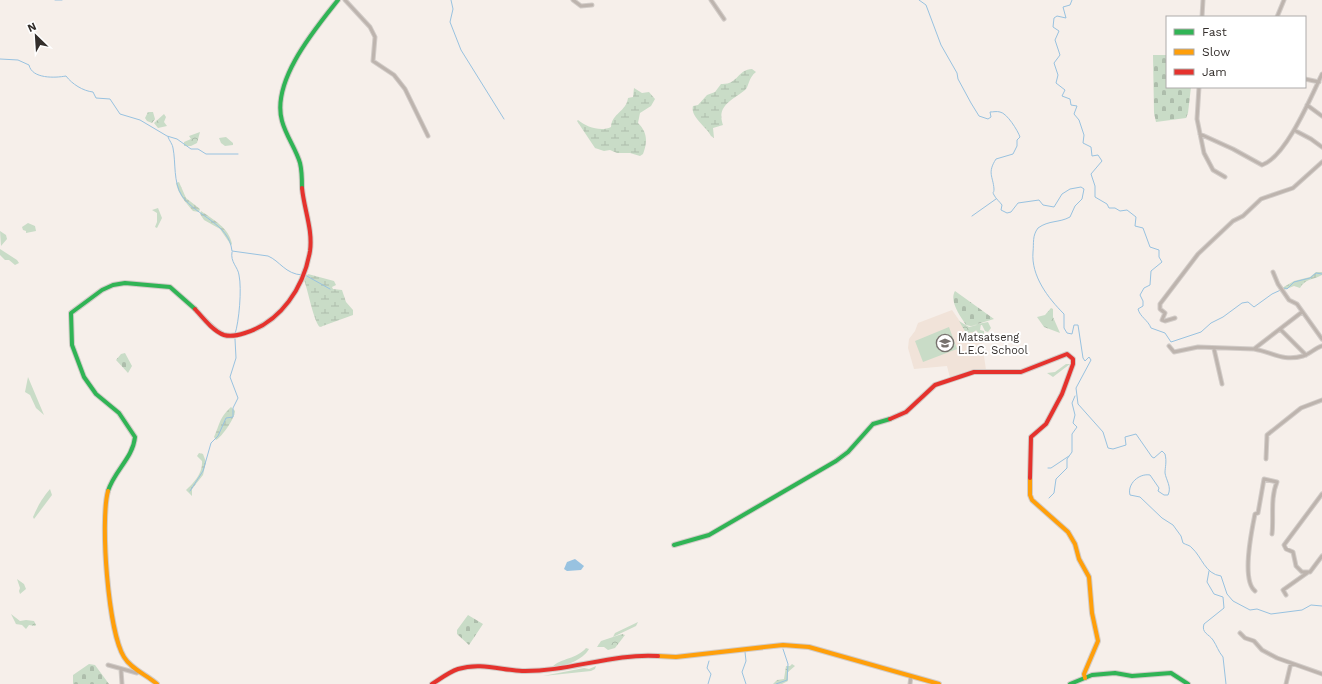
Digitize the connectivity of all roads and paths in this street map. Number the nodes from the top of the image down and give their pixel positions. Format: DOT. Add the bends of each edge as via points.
graph roads {
  1 [pos="338,0"];
  2 [pos="345,0"];
  3 [pos="572,0"];
  4 [pos="711,0"];
  5 [pos="1203,0"];
  6 [pos="1284,0"];
  7 [pos="592,5"];
  8 [pos="1202,16"];
  9 [pos="1277,16"];
  10 [pos="724,19"];
  11 [pos="1322,74"];
  12 [pos="1306,79"];
  13 [pos="1319,82"];
  14 [pos="1199,88"];
  15 [pos="1307,105"];
  16 [pos="1322,116"];
  17 [pos="1294,130"];
  18 [pos="1200,134"];
  19 [pos="428,136"];
  20 [pos="1322,147"];
  21 [pos="1322,162"];
  22 [pos="1225,176"];
  23 [pos="1273,272"];
  24 [pos="1302,312"];
  25 [pos="1176,318"];
  26 [pos="1281,330"];
  27 [pos="1322,339"];
  28 [pos="1169,346"];
  29 [pos="1322,346"];
  30 [pos="1214,348"];
  31 [pos="1254,349"];
  32 [pos="1306,355"];
  33 [pos="1222,384"];
  34 [pos="1322,400"];
  35 [pos="1266,459"];
  36 [pos="1322,494"];
  37 [pos="1272,534"];
  38 [pos="674,545"];
  39 [pos="1322,556"];
  40 [pos="1307,573"];
  41 [pos="1255,591"];
  42 [pos="1286,596"];
  43 [pos="1240,633"];
  44 [pos="1291,664"];
  45 [pos="108,665"];
  46 [pos="120,670"];
  47 [pos="139,671"];
  48 [pos="1322,674"];
  49 [pos="911,676"];
  50 [pos="1085,678"];
  51 [pos="122,684"];
  52 [pos="156,684"];
  53 [pos="432,684"];
  54 [pos="910,684"];
  55 [pos="939,684"];
  56 [pos="1070,684"];
  57 [pos="1188,684"];
  58 [pos="1286,684"];
  1 -- 47 [label="street" via="301,52 282,89 281,117 302,171 303,195 311,239 302,279 281,311 270,322 230,337 222,335 171,288 126,282 114,284 71,313 70,333 73,350 87,380 96,394 107,401 135,437 133,448 112,479 107,492 106,518 110,599 119,646 123,657"];
  2 -- 19 [label="street" via="370,26 376,41 373,61 394,75 405,89"];
  3 -- 7 [label="street" via="581,6"];
  4 -- 10 [label="street"];
  5 -- 8 [label="street"];
  6 -- 9 [label="street"];
  11 -- 13 [label="street"];
  12 -- 13 [label="street"];
  13 -- 15 [label="street"];
  14 -- 18 [label="street" via="1196,111"];
  15 -- 16 [label="street"];
  15 -- 17 [label="street"];
  17 -- 18 [label="street" via="1277,156 1262,165"];
  17 -- 20 [label="street"];
  18 -- 22 [label="street" via="1204,153 1210,165 1215,172"];
  21 -- 25 [label="street" via="1293,188 1261,199 1228,225 1198,254 1160,304 1160,309 1165,313 1162,320"];
  23 -- 24 [label="street" via="1289,300 1297,304"];
  24 -- 26 [label="street"];
  24 -- 27 [label="street"];
  26 -- 31 [label="street"];
  26 -- 32 [label="street"];
  28 -- 30 [label="street" via="1174,352 1198,347"];
  29 -- 32 [label="street"];
  30 -- 31 [label="street"];
  30 -- 33 [label="street"];
  31 -- 32 [label="street" via="1282,358"];
  34 -- 35 [label="street" via="1301,408 1267,435"];
  36 -- 40 [label="street" via="1284,544 1286,549 1293,552 1296,566"];
  37 -- 41 [label="street" via="1277,482 1264,479 1258,513 1255,514 1251,533 1249,581"];
  38 -- 50 [label="street" via="715,532 815,474 848,452 873,424 906,412 935,386 974,372 1021,372 1067,354 1073,359 1073,364 1062,394 1046,424 1031,437 1030,495 1035,503 1068,532 1089,577 1093,620 1098,641 1084,674"];
  39 -- 40 [label="street"];
  40 -- 42 [label="street" via="1283,590"];
  43 -- 44 [label="street" via="1262,650"];
  44 -- 48 [label="street"];
  44 -- 58 [label="street"];
  45 -- 46 [label="street"];
  46 -- 47 [label="street" via="137,673"];
  46 -- 51 [label="street"];
  47 -- 52 [label="street"];
  49 -- 53 [label="street" via="809,647 790,645 676,657 642,655 556,670 522,671 481,666 458,670"];
  49 -- 54 [label="street"];
  49 -- 55 [label="street"];
  50 -- 56 [label="street"];
  50 -- 57 [label="street" via="1115,673 1132,676 1171,673"];
}
